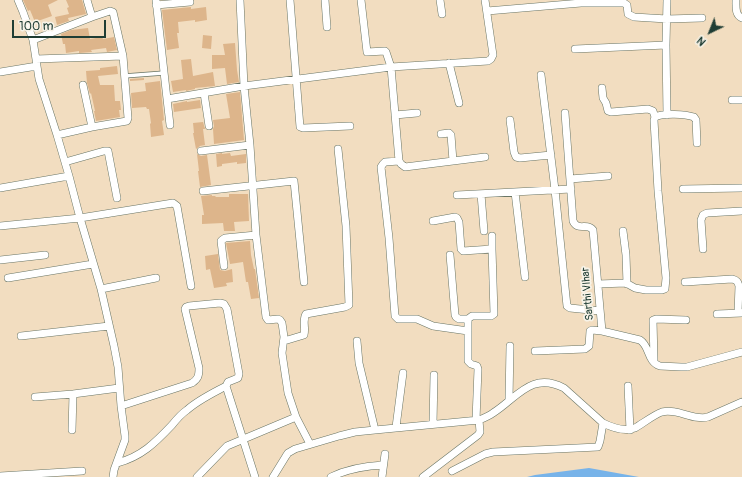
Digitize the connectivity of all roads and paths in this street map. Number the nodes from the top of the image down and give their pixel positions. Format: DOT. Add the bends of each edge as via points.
graph roads {
  1 [pos="18,0"];
  2 [pos="87,0"];
  3 [pos="240,0"];
  4 [pos="290,0"];
  5 [pos="325,0"];
  6 [pos="361,0"];
  7 [pos="440,0"];
  8 [pos="485,0"];
  9 [pos="667,0"];
  10 [pos="736,0"];
  11 [pos="581,1"];
  12 [pos="156,2"];
  13 [pos="190,2"];
  14 [pos="526,4"];
  15 [pos="486,11"];
  16 [pos="442,14"];
  17 [pos="92,18"];
  18 [pos="702,18"];
  19 [pos="742,18"];
  20 [pos="667,19"];
  21 [pos="327,27"];
  22 [pos="33,40"];
  23 [pos="666,45"];
  24 [pos="575,49"];
  25 [pos="123,56"];
  26 [pos="37,63"];
  27 [pos="449,63"];
  28 [pos="391,67"];
  29 [pos="0,72"];
  30 [pos="164,73"];
  31 [pos="541,75"];
  32 [pos="124,76"];
  33 [pos="297,79"];
  34 [pos="83,86"];
  35 [pos="244,86"];
  36 [pos="602,88"];
  37 [pos="204,93"];
  38 [pos="167,99"];
  39 [pos="732,100"];
  40 [pos="742,100"];
  41 [pos="459,103"];
  42 [pos="417,113"];
  43 [pos="565,113"];
  44 [pos="395,115"];
  45 [pos="667,115"];
  46 [pos="655,117"];
  47 [pos="510,120"];
  48 [pos="170,125"];
  49 [pos="209,126"];
  50 [pos="350,126"];
  51 [pos="92,127"];
  52 [pos="441,134"];
  53 [pos="57,135"];
  54 [pos="697,143"];
  55 [pos="250,145"];
  56 [pos="338,149"];
  57 [pos="201,151"];
  58 [pos="551,156"];
  59 [pos="484,157"];
  60 [pos="400,161"];
  61 [pos="454,161"];
  62 [pos="65,162"];
  63 [pos="69,176"];
  64 [pos="608,176"];
  65 [pos="570,179"];
  66 [pos="252,186"];
  67 [pos="0,188"];
  68 [pos="742,188"];
  69 [pos="571,189"];
  70 [pos="683,189"];
  71 [pos="555,190"];
  72 [pos="203,191"];
  73 [pos="515,192"];
  74 [pos="481,194"];
  75 [pos="457,195"];
  76 [pos="117,198"];
  77 [pos="742,210"];
  78 [pos="80,218"];
  79 [pos="433,221"];
  80 [pos="0,226"];
  81 [pos="484,231"];
  82 [pos="623,231"];
  83 [pos="256,235"];
  84 [pos="492,236"];
  85 [pos="492,249"];
  86 [pos="703,249"];
  87 [pos="45,255"];
  88 [pos="450,255"];
  89 [pos="0,260"];
  90 [pos="93,264"];
  91 [pos="224,266"];
  92 [pos="525,277"];
  93 [pos="8,278"];
  94 [pos="156,278"];
  95 [pos="304,282"];
  96 [pos="685,282"];
  97 [pos="598,284"];
  98 [pos="627,284"];
  99 [pos="191,286"];
  100 [pos="101,289"];
  101 [pos="600,311"];
  102 [pos="740,313"];
  103 [pos="717,314"];
  104 [pos="468,319"];
  105 [pos="686,320"];
  106 [pos="109,326"];
  107 [pos="468,331"];
  108 [pos="602,331"];
  109 [pos="21,336"];
  110 [pos="284,341"];
  111 [pos="357,342"];
  112 [pos="510,346"];
  113 [pos="535,351"];
  114 [pos="742,352"];
  115 [pos="654,363"];
  116 [pos="403,373"];
  117 [pos="434,375"];
  118 [pos="226,386"];
  119 [pos="628,386"];
  120 [pos="119,388"];
  121 [pos="73,394"];
  122 [pos="35,397"];
  123 [pos="510,400"];
  124 [pos="742,402"];
  125 [pos="121,406"];
  126 [pos="296,417"];
  127 [pos="477,420"];
  128 [pos="603,423"];
  129 [pos="433,424"];
  130 [pos="396,428"];
  131 [pos="72,430"];
  132 [pos="375,430"];
  133 [pos="630,430"];
  134 [pos="243,440"];
  135 [pos="310,444"];
  136 [pos="385,454"];
  137 [pos="117,463"];
  138 [pos="383,465"];
  139 [pos="82,471"];
  140 [pos="452,471"];
  141 [pos="0,476"];
  142 [pos="113,477"];
  143 [pos="197,477"];
  144 [pos="255,477"];
  145 [pos="273,477"];
  146 [pos="331,477"];
  147 [pos="382,477"];
  148 [pos="423,477"];
  1 -- 22 [label="street"];
  2 -- 17 [label="street"];
  3 -- 35 [label="street"];
  4 -- 33 [label="street"];
  5 -- 21 [label="street"];
  6 -- 28 [label="street" via="367,51 385,51"];
  7 -- 16 [label="street"];
  8 -- 15 [label="street"];
  9 -- 20 [label="street"];
  10 -- 19 [label="street" via="736,12"];
  11 -- 14 [label="street"];
  11 -- 20 [label="street" via="624,3 632,17"];
  12 -- 13 [label="street"];
  12 -- 30 [label="street"];
  14 -- 15 [label="street"];
  15 -- 27 [label="street" via="493,54 491,59"];
  17 -- 22 [label="street"];
  17 -- 25 [label="street" via="113,12"];
  18 -- 20 [label="street"];
  20 -- 23 [label="street"];
  22 -- 26 [label="street"];
  23 -- 24 [label="street"];
  23 -- 45 [label="street"];
  25 -- 26 [label="street"];
  25 -- 32 [label="street"];
  26 -- 29 [label="street"];
  26 -- 53 [label="street" via="39,79"];
  27 -- 28 [label="street"];
  27 -- 41 [label="street"];
  28 -- 33 [label="street"];
  28 -- 44 [label="street"];
  30 -- 32 [label="lane"];
  30 -- 38 [label="street"];
  31 -- 58 [label="street"];
  32 -- 51 [label="street" via="128,120"];
  33 -- 35 [label="street"];
  33 -- 50 [label="street" via="301,128"];
  34 -- 51 [label="street"];
  35 -- 37 [label="street"];
  35 -- 55 [label="street"];
  36 -- 46 [label="street" via="603,99 609,111 648,109 653,111"];
  37 -- 38 [label="street"];
  37 -- 49 [label="street"];
  38 -- 48 [label="street"];
  39 -- 40 [label="street"];
  42 -- 44 [label="street"];
  43 -- 65 [label="street, Sarthi VIhar"];
  44 -- 60 [label="street"];
  45 -- 46 [label="street"];
  45 -- 54 [label="street" via="694,117"];
  46 -- 98 [label="street" via="666,287 662,290 646,290"];
  47 -- 58 [label="street" via="516,157"];
  51 -- 53 [label="street"];
  52 -- 61 [label="street" via="451,136"];
  53 -- 62 [label="street"];
  55 -- 57 [label="street"];
  55 -- 66 [label="street"];
  56 -- 110 [label="street" via="350,302 345,307 306,314 304,335"];
  58 -- 71 [label="street"];
  59 -- 61 [label="street"];
  60 -- 61 [label="street" via="405,167"];
  60 -- 107 [label="street" via="385,162 381,167 395,316 398,319 417,319 433,326"];
  62 -- 63 [label="street"];
  62 -- 76 [label="street" via="108,151"];
  63 -- 67 [label="street"];
  63 -- 78 [label="street"];
  64 -- 65 [label="street"];
  65 -- 69 [label="street, Sarthi VIhar"];
  66 -- 72 [label="street"];
  66 -- 83 [label="street"];
  66 -- 95 [label="street" via="295,182"];
  68 -- 70 [label="street"];
  69 -- 71 [label="street"];
  69 -- 97 [label="street, Sarthi VIhar" via="574,224 593,230"];
  71 -- 73 [label="street"];
  71 -- 101 [label="street" via="567,306"];
  73 -- 74 [label="street"];
  73 -- 92 [label="street"];
  74 -- 75 [label="street"];
  74 -- 81 [label="street"];
  77 -- 86 [label="street" via="703,215"];
  78 -- 80 [label="street"];
  78 -- 90 [label="street"];
  78 -- 99 [label="street" via="175,203"];
  79 -- 85 [label="street" via="457,218 462,250"];
  82 -- 98 [label="street"];
  83 -- 91 [label="street" via="222,240"];
  83 -- 110 [label="street" via="266,316 268,320 281,321"];
  84 -- 85 [label="street"];
  85 -- 104 [label="street" via="494,314 472,316"];
  87 -- 89 [label="street"];
  88 -- 104 [label="street" via="455,315 459,319"];
  90 -- 93 [label="street"];
  90 -- 100 [label="street"];
  94 -- 100 [label="street"];
  96 -- 102 [label="street" via="736,280"];
  97 -- 98 [label="street"];
  97 -- 101 [label="street, Sarthi VIhar"];
  100 -- 106 [label="street"];
  101 -- 108 [label="street, Sarthi VIhar"];
  102 -- 103 [label="street"];
  104 -- 107 [label="street"];
  105 -- 115 [label="street" via="653,320"];
  106 -- 109 [label="street"];
  106 -- 120 [label="street" via="118,367"];
  107 -- 127 [label="street" via="468,361 478,369"];
  108 -- 113 [label="street" via="590,331 589,346 585,349"];
  108 -- 115 [label="street, Sarthi VIhar" via="640,340 645,344"];
  110 -- 126 [label="street" via="282,353 288,393"];
  111 -- 132 [label="street" via="359,363"];
  112 -- 123 [label="street"];
  114 -- 115 [label="street" via="681,367 660,366"];
  116 -- 130 [label="street"];
  117 -- 129 [label="street"];
  118 -- 125 [label="street" via="228,382 238,378 239,374 226,306 220,303 189,306 185,309 199,368 197,380"];
  118 -- 134 [label="street"];
  118 -- 137 [label="street" via="188,409 145,451"];
  119 -- 133 [label="street"];
  120 -- 121 [label="street"];
  120 -- 125 [label="street"];
  121 -- 122 [label="street"];
  121 -- 131 [label="street"];
  123 -- 127 [label="street" via="493,413"];
  123 -- 128 [label="street" via="532,385 549,382 564,388"];
  124 -- 133 [label="street" via="703,418 662,412"];
  125 -- 137 [label="street" via="125,436"];
  126 -- 134 [label="street"];
  126 -- 135 [label="street"];
  127 -- 129 [label="street"];
  127 -- 148 [label="street" via="480,432 478,435"];
  128 -- 133 [label="street"];
  128 -- 140 [label="street" via="598,447 493,452"];
  129 -- 130 [label="street"];
  130 -- 132 [label="street"];
  132 -- 135 [label="street" via="346,434"];
  134 -- 143 [label="street" via="227,446"];
  134 -- 144 [label="street"];
  135 -- 145 [label="street" via="288,453"];
  136 -- 138 [label="street"];
  137 -- 142 [label="street"];
  138 -- 146 [label="street" via="354,468"];
  138 -- 147 [label="street"];
  139 -- 141 [label="street"];
}
